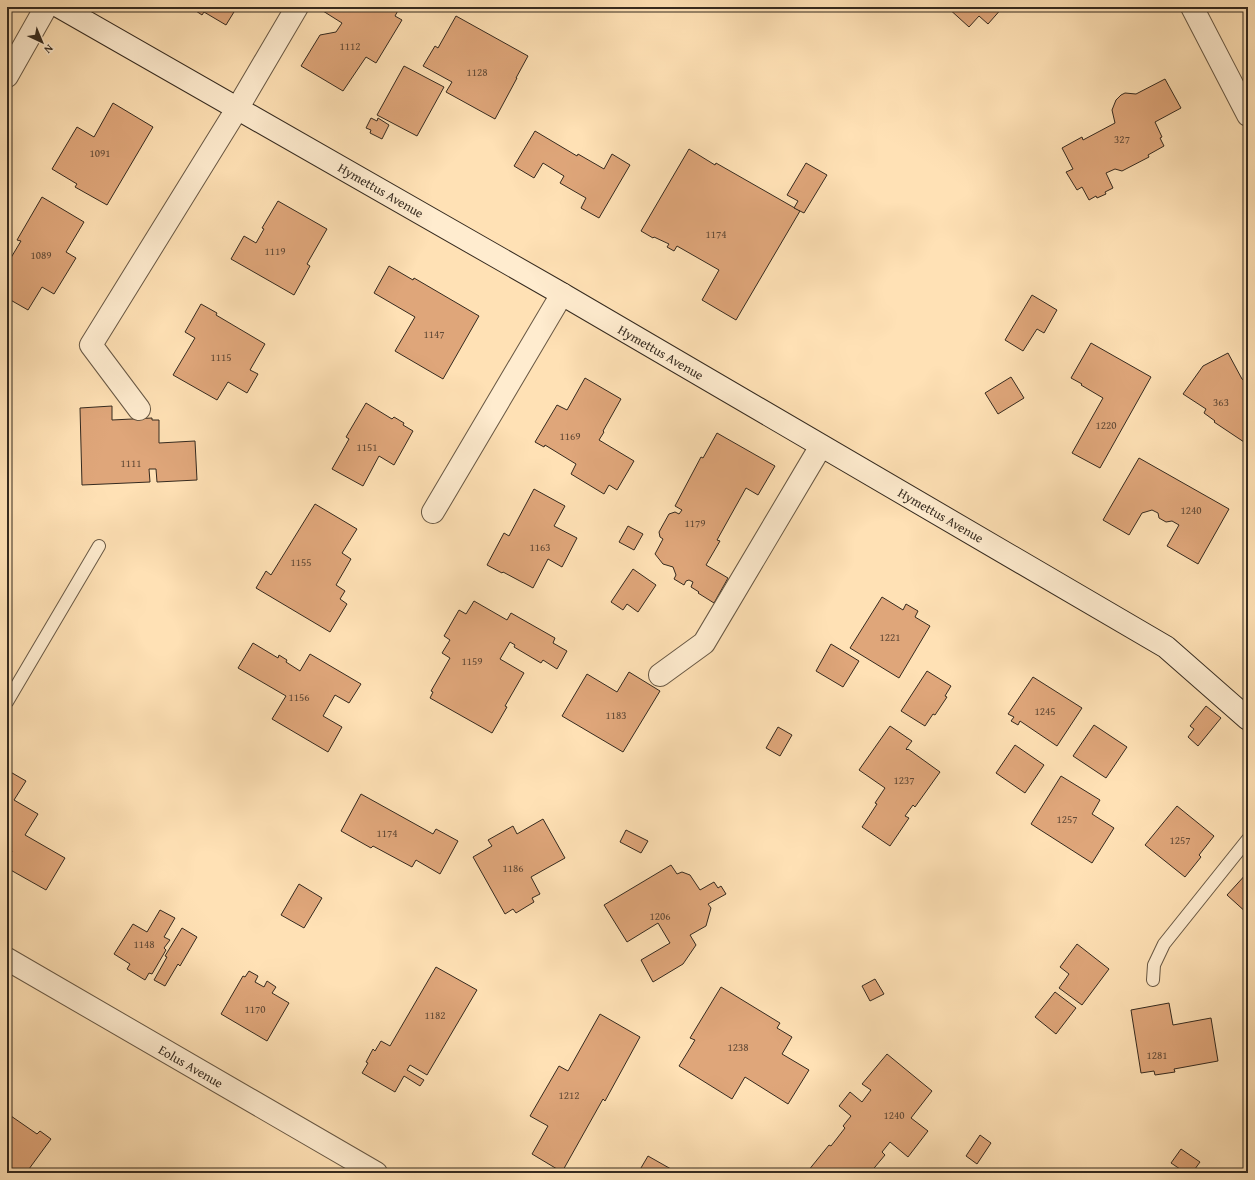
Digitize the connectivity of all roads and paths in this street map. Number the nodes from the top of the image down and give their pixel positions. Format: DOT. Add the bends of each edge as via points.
graph roads {
  1 [pos="46,7"];
  2 [pos="60,7"];
  3 [pos="297,7"];
  4 [pos="1192,7"];
  5 [pos="7,76"];
  6 [pos="237,109"];
  7 [pos="1248,115"];
  8 [pos="562,294"];
  9 [pos="139,408"];
  10 [pos="821,446"];
  11 [pos="433,512"];
  12 [pos="100,546"];
  13 [pos="660,675"];
  14 [pos="7,702"];
  15 [pos="1248,719"];
  16 [pos="1248,839"];
  17 [pos="7,959"];
  18 [pos="1153,980"];
  19 [pos="376,1173"];
  1 -- 5 [label="street"];
  2 -- 6 [label="street, Hymettus Avenue"];
  3 -- 6 [label="street"];
  4 -- 7 [label="street"];
  6 -- 8 [label="street, Hymettus Avenue"];
  6 -- 9 [label="street" via="91,345"];
  8 -- 10 [label="street, Hymettus Avenue"];
  8 -- 11 [label="street"];
  10 -- 13 [label="street" via="704,643"];
  10 -- 15 [label="street, Hymettus Avenue" via="1166,647"];
  12 -- 14 [label="lane"];
  16 -- 18 [label="lane" via="1164,944 1154,965"];
  17 -- 19 [label="street, Eolus Avenue"];
}
